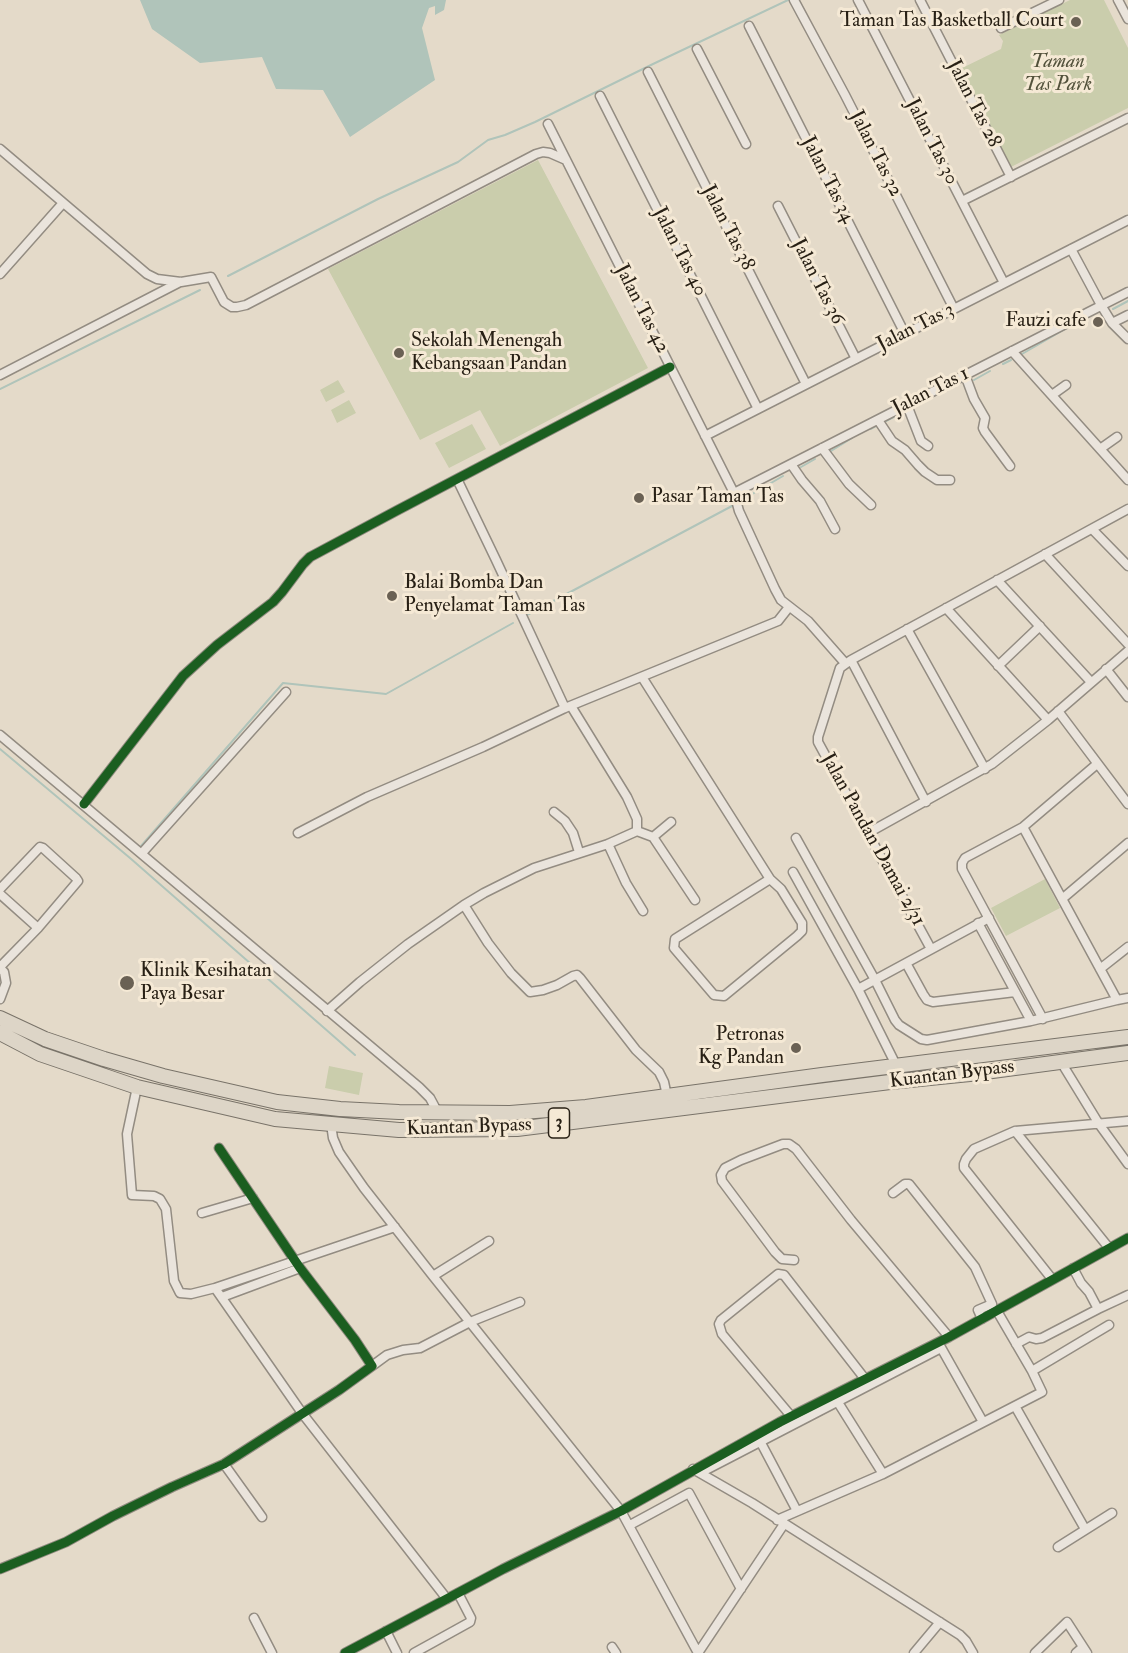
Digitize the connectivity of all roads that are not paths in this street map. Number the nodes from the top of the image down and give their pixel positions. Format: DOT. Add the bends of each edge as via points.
graph roads {
  1 [pos="794,0"];
  2 [pos="858,0"];
  3 [pos="1059,0"];
  4 [pos="1118,0"];
  5 [pos="923,1"];
  6 [pos="1128,19"];
  7 [pos="749,26"];
  8 [pos="1001,28"];
  9 [pos="697,49"];
  10 [pos="648,72"];
  11 [pos="600,96"];
  12 [pos="1128,118"];
  13 [pos="548,124"];
  14 [pos="746,144"];
  15 [pos="2,154"];
  16 [pos="566,160"];
  17 [pos="1011,177"];
  18 [pos="962,201"];
  19 [pos="63,203"];
  20 [pos="778,206"];
  21 [pos="1128,220"];
  22 [pos="1071,249"];
  23 [pos="0,274"];
  24 [pos="181,282"];
  25 [pos="1004,283"];
  26 [pos="1128,292"];
  27 [pos="1101,305"];
  28 [pos="954,309"];
  29 [pos="1128,315"];
  30 [pos="1112,322"];
  31 [pos="905,334"];
  32 [pos="1128,339"];
  33 [pos="1012,351"];
  34 [pos="856,359"];
  35 [pos="670,367"];
  36 [pos="0,375"];
  37 [pos="965,375"];
  38 [pos="807,384"];
  39 [pos="1066,385"];
  40 [pos="1052,395"];
  41 [pos="907,405"];
  42 [pos="758,409"];
  43 [pos="878,420"];
  44 [pos="705,436"];
  45 [pos="1117,437"];
  46 [pos="928,446"];
  47 [pos="822,448"];
  48 [pos="1100,448"];
  49 [pos="792,464"];
  50 [pos="1010,466"];
  51 [pos="457,479"];
  52 [pos="950,480"];
  53 [pos="1128,480"];
  54 [pos="734,493"];
  55 [pos="871,505"];
  56 [pos="1128,509"];
  57 [pos="835,529"];
  58 [pos="1092,529"];
  59 [pos="1045,554"];
  60 [pos="1128,566"];
  61 [pos="997,580"];
  62 [pos="789,607"];
  63 [pos="946,608"];
  64 [pos="1040,626"];
  65 [pos="907,629"];
  66 [pos="1128,644"];
  67 [pos="1128,651"];
  68 [pos="848,662"];
  69 [pos="998,666"];
  70 [pos="1106,669"];
  71 [pos="642,677"];
  72 [pos="1092,682"];
  73 [pos="286,692"];
  74 [pos="1128,697"];
  75 [pos="568,707"];
  76 [pos="1058,711"];
  77 [pos="1048,720"];
  78 [pos="0,735"];
  79 [pos="1097,764"];
  80 [pos="985,769"];
  81 [pos="926,802"];
  82 [pos="84,804"];
  83 [pos="1128,804"];
  84 [pos="554,812"];
  85 [pos="671,822"];
  86 [pos="1023,827"];
  87 [pos="637,831"];
  88 [pos="298,833"];
  89 [pos="868,833"];
  90 [pos="653,837"];
  91 [pos="796,838"];
  92 [pos="1128,843"];
  93 [pos="608,844"];
  94 [pos="579,852"];
  95 [pos="142,853"];
  96 [pos="793,872"];
  97 [pos="770,879"];
  98 [pos="0,889"];
  99 [pos="0,894"];
  100 [pos="1062,899"];
  101 [pos="695,900"];
  102 [pos="464,905"];
  103 [pos="643,911"];
  104 [pos="817,916"];
  105 [pos="989,918"];
  106 [pos="802,923"];
  107 [pos="978,923"];
  108 [pos="38,928"];
  109 [pos="1128,946"];
  110 [pos="931,949"];
  111 [pos="906,963"];
  112 [pos="0,968"];
  113 [pos="1100,969"];
  114 [pos="875,980"];
  115 [pos="858,989"];
  116 [pos="1015,992"];
  117 [pos="1128,998"];
  118 [pos="0,999"];
  119 [pos="1117,1000"];
  120 [pos="327,1011"];
  121 [pos="0,1018"];
  122 [pos="1043,1019"];
  123 [pos="1031,1021"];
  124 [pos="0,1033"];
  125 [pos="1128,1037"];
  126 [pos="1128,1053"];
  127 [pos="1060,1062"];
  128 [pos="897,1067"];
  129 [pos="137,1087"];
  130 [pos="667,1096"];
  131 [pos="438,1113"];
  132 [pos="1128,1121"];
  133 [pos="331,1124"];
  134 [pos="1099,1124"];
  135 [pos="1015,1131"];
  136 [pos="219,1148"];
  137 [pos="1128,1164"];
  138 [pos="893,1192"];
  139 [pos="253,1198"];
  140 [pos="202,1213"];
  141 [pos="395,1227"];
  142 [pos="1128,1238"];
  143 [pos="489,1241"];
  144 [pos="1108,1248"];
  145 [pos="794,1260"];
  146 [pos="298,1265"];
  147 [pos="1073,1268"];
  148 [pos="433,1276"];
  149 [pos="1052,1279"];
  150 [pos="215,1288"];
  151 [pos="1128,1296"];
  152 [pos="222,1297"];
  153 [pos="520,1302"];
  154 [pos="1098,1309"];
  155 [pos="997,1311"];
  156 [pos="982,1319"];
  157 [pos="470,1322"];
  158 [pos="1109,1325"];
  159 [pos="949,1337"];
  160 [pos="939,1344"];
  161 [pos="1016,1344"];
  162 [pos="372,1366"];
  163 [pos="1032,1371"];
  164 [pos="865,1379"];
  165 [pos="836,1402"];
  166 [pos="1015,1406"];
  167 [pos="302,1413"];
  168 [pos="791,1416"];
  169 [pos="983,1422"];
  170 [pos="760,1441"];
  171 [pos="224,1464"];
  172 [pos="696,1471"];
  173 [pos="883,1474"];
  174 [pos="621,1511"];
  175 [pos="797,1511"];
  176 [pos="1112,1513"];
  177 [pos="262,1517"];
  178 [pos="780,1522"];
  179 [pos="630,1525"];
  180 [pos="1085,1529"];
  181 [pos="1058,1547"];
  182 [pos="0,1569"];
  183 [pos="741,1588"];
  184 [pos="458,1593"];
  185 [pos="447,1599"];
  186 [pos="254,1618"];
  187 [pos="940,1622"];
  188 [pos="386,1631"];
  189 [pos="1082,1651"];
  190 [pos="272,1653"];
  191 [pos="345,1653"];
  192 [pos="397,1653"];
  193 [pos="414,1653"];
  194 [pos="698,1653"];
  195 [pos="914,1653"];
  196 [pos="973,1653"];
  197 [pos="1035,1653"];
  1 -- 28 [label="street, Jalan Tas 32"];
  2 -- 18 [label="street, Jalan Tas 30"];
  3 -- 8 [label="street"];
  4 -- 6 [label="street"];
  5 -- 17 [label="street, Jalan Tas 28"];
  7 -- 31 [label="street, Jalan Tas 34"];
  9 -- 14 [label="street"];
  10 -- 38 [label="street, Jalan Tas 38"];
  11 -- 42 [label="street, Jalan Tas 40"];
  12 -- 17 [label="street"];
  13 -- 16 [label="street, Jalan Tas 42"];
  15 -- 19 [label="street"];
  16 -- 24 [label="street" via="556,154 536,154 246,305 232,307 224,302 211,277"];
  16 -- 35 [label="street, Jalan Tas 42"];
  17 -- 18 [label="street"];
  18 -- 25 [label="street, Jalan Tas 30"];
  19 -- 23 [label="street"];
  19 -- 24 [label="street" via="147,274"];
  20 -- 34 [label="street, Jalan Tas 36"];
  21 -- 22 [label="street, Jalan Tas 3"];
  22 -- 25 [label="street, Jalan Tas 3"];
  22 -- 27 [label="street"];
  24 -- 36 [label="street"];
  25 -- 28 [label="street, Jalan Tas 3"];
  26 -- 27 [label="street, Jalan Tas 1"];
  27 -- 30 [label="street"];
  27 -- 33 [label="street, Jalan Tas 1"];
  28 -- 31 [label="street, Jalan Tas 3"];
  29 -- 30 [label="street"];
  30 -- 32 [label="street"];
  31 -- 34 [label="street, Jalan Tas 3"];
  33 -- 37 [label="street, Jalan Tas 1"];
  33 -- 40 [label="street"];
  34 -- 38 [label="street, Jalan Tas 3"];
  35 -- 44 [label="street, Jalan Tas 42"];
  35 -- 51 [label="street"];
  37 -- 41 [label="street, Jalan Tas 1"];
  37 -- 50 [label="street" via="985,418 983,428"];
  38 -- 42 [label="street, Jalan Tas 3"];
  39 -- 40 [label="street"];
  40 -- 48 [label="street"];
  41 -- 43 [label="street, Jalan Tas 1"];
  41 -- 46 [label="street" via="921,441"];
  42 -- 44 [label="street, Jalan Tas 3"];
  43 -- 47 [label="street, Jalan Tas 1"];
  43 -- 52 [label="street" via="892,441 933,478"];
  44 -- 54 [label="street, Jalan Tas 42"];
  45 -- 48 [label="street"];
  47 -- 49 [label="street, Jalan Tas 1"];
  47 -- 55 [label="street"];
  48 -- 53 [label="street"];
  49 -- 54 [label="street, Jalan Tas 1"];
  49 -- 57 [label="street"];
  51 -- 75 [label="street"];
  51 -- 82 [label="street" via="306,561 273,602 183,675"];
  54 -- 62 [label="street, Jalan Tas 42" via="771,579"];
  56 -- 58 [label="street"];
  58 -- 59 [label="street"];
  58 -- 60 [label="street"];
  59 -- 61 [label="street"];
  59 -- 66 [label="street"];
  61 -- 63 [label="street"];
  61 -- 64 [label="street"];
  62 -- 68 [label="street, Jalan Tas 42" via="799,612"];
  62 -- 71 [label="street" via="777,621"];
  63 -- 65 [label="street"];
  63 -- 69 [label="street"];
  64 -- 69 [label="street"];
  64 -- 72 [label="street"];
  65 -- 68 [label="street"];
  65 -- 80 [label="street"];
  67 -- 70 [label="street"];
  68 -- 81 [label="street, Jalan Tas 42"];
  68 -- 89 [label="street, Jalan Pandan Damai 2/31" via="840,668 818,742"];
  69 -- 77 [label="street"];
  70 -- 72 [label="street"];
  70 -- 74 [label="street"];
  71 -- 75 [label="street"];
  71 -- 97 [label="street"];
  72 -- 76 [label="street"];
  73 -- 95 [label="street"];
  75 -- 87 [label="street" via="627,796 637,819"];
  75 -- 88 [label="street" via="367,797"];
  76 -- 77 [label="street"];
  76 -- 79 [label="street"];
  77 -- 80 [label="street"];
  78 -- 82 [label="street"];
  79 -- 83 [label="street"];
  79 -- 86 [label="street"];
  80 -- 81 [label="street"];
  81 -- 89 [label="street"];
  82 -- 95 [label="street"];
  84 -- 94 [label="street" via="573,833"];
  85 -- 90 [label="street"];
  86 -- 100 [label="street"];
  86 -- 105 [label="street" via="962,863"];
  87 -- 90 [label="street"];
  87 -- 93 [label="street"];
  89 -- 110 [label="street, Jalan Pandan Damai 2/31"];
  90 -- 101 [label="street"];
  91 -- 114 [label="street"];
  92 -- 100 [label="street"];
  93 -- 94 [label="street"];
  93 -- 103 [label="street"];
  94 -- 102 [label="street" via="520,874"];
  95 -- 120 [label="street"];
  96 -- 104 [label="street"];
  97 -- 106 [label="street" via="781,889"];
  97 -- 106 [label="street" via="675,939 674,948 714,995 724,996 798,936"];
  98 -- 108 [label="street" via="40,847 76,878 77,884"];
  99 -- 108 [label="street"];
  100 -- 113 [label="street"];
  102 -- 120 [label="street" via="377,968"];
  102 -- 130 [label="street" via="488,943 530,992 577,975 636,1050 659,1072"];
  104 -- 106 [label="street"];
  104 -- 115 [label="street"];
  105 -- 107 [label="street"];
  105 -- 122 [label="street"];
  107 -- 110 [label="street"];
  107 -- 116 [label="street"];
  108 -- 112 [label="street"];
  109 -- 113 [label="street"];
  110 -- 111 [label="street"];
  111 -- 114 [label="street"];
  111 -- 116 [label="street" via="927,1000 933,1002"];
  112 -- 118 [label="street" via="6,983"];
  113 -- 119 [label="street"];
  114 -- 115 [label="street"];
  114 -- 123 [label="street" via="895,1020 921,1039"];
  115 -- 128 [label="street"];
  116 -- 123 [label="street"];
  117 -- 119 [label="street"];
  119 -- 122 [label="street"];
  120 -- 131 [label="street" via="419,1087"];
  121 -- 131 [label="highway, Kuantan Bypass / 3" via="45,1039 104,1059 277,1102"];
  122 -- 123 [label="street"];
  124 -- 129 [label="highway, Kuantan Bypass / 3" via="40,1054"];
  125 -- 128 [label="highway, Kuantan Bypass / 3"];
  126 -- 127 [label="highway, Kuantan Bypass / 3"];
  127 -- 133 [label="highway, Kuantan Bypass / 3" via="517,1129 399,1130"];
  127 -- 134 [label="street"];
  128 -- 130 [label="highway, Kuantan Bypass / 3"];
  129 -- 133 [label="highway, Kuantan Bypass / 3" via="274,1119"];
  129 -- 150 [label="street" via="127,1134 132,1195 154,1196 166,1209 174,1281 180,1293"];
  130 -- 131 [label="highway, Kuantan Bypass / 3" via="510,1113"];
  132 -- 134 [label="street"];
  133 -- 141 [label="street" via="339,1152"];
  134 -- 135 [label="street"];
  134 -- 137 [label="street"];
  135 -- 144 [label="street"];
  135 -- 149 [label="street" via="974,1149 964,1168"];
  136 -- 139 [label="street"];
  138 -- 156 [label="street" via="909,1184 975,1267 992,1304 978,1310"];
  139 -- 140 [label="street"];
  139 -- 146 [label="street"];
  141 -- 146 [label="street"];
  141 -- 148 [label="street"];
  142 -- 144 [label="street"];
  143 -- 148 [label="street"];
  144 -- 147 [label="street"];
  145 -- 159 [label="street" via="775,1252 722,1181 721,1174 741,1160 783,1144 800,1153"];
  146 -- 150 [label="street"];
  146 -- 152 [label="street"];
  146 -- 162 [label="street"];
  147 -- 149 [label="street"];
  147 -- 154 [label="street"];
  148 -- 157 [label="street"];
  149 -- 155 [label="street"];
  150 -- 152 [label="street"];
  151 -- 154 [label="street"];
  152 -- 167 [label="street"];
  153 -- 157 [label="street"];
  154 -- 161 [label="street" via="1042,1338 1029,1337"];
  155 -- 156 [label="street"];
  155 -- 161 [label="street"];
  156 -- 159 [label="street"];
  157 -- 162 [label="street" via="425,1346 387,1355"];
  157 -- 174 [label="street"];
  158 -- 163 [label="street"];
  159 -- 160 [label="street"];
  160 -- 164 [label="street"];
  160 -- 165 [label="street"];
  160 -- 169 [label="street"];
  161 -- 163 [label="street"];
  162 -- 167 [label="street"];
  163 -- 166 [label="street" via="1042,1392"];
  164 -- 168 [label="street"];
  164 -- 168 [label="street" via="784,1275 778,1274 719,1324 722,1334"];
  165 -- 170 [label="street"];
  165 -- 173 [label="street"];
  166 -- 169 [label="street"];
  166 -- 180 [label="street"];
  167 -- 171 [label="street"];
  167 -- 185 [label="street"];
  168 -- 172 [label="street"];
  169 -- 173 [label="street"];
  170 -- 172 [label="street"];
  170 -- 175 [label="street"];
  171 -- 177 [label="street"];
  171 -- 182 [label="street" via="132,1506 66,1542"];
  172 -- 174 [label="street"];
  172 -- 178 [label="street"];
  173 -- 175 [label="street"];
  174 -- 179 [label="street"];
  174 -- 184 [label="street"];
  175 -- 178 [label="street"];
  176 -- 180 [label="street"];
  178 -- 183 [label="street"];
  178 -- 187 [label="street"];
  179 -- 183 [label="street" via="689,1493"];
  179 -- 194 [label="street"];
  180 -- 181 [label="street"];
  183 -- 194 [label="street"];
  184 -- 185 [label="street"];
  184 -- 193 [label="street" via="470,1622"];
  185 -- 188 [label="street"];
  186 -- 190 [label="street"];
  187 -- 195 [label="street"];
  187 -- 196 [label="street" via="966,1641"];
  188 -- 191 [label="street"];
  188 -- 192 [label="street"];
  189 -- 197 [label="street" via="1067,1622"];
}
